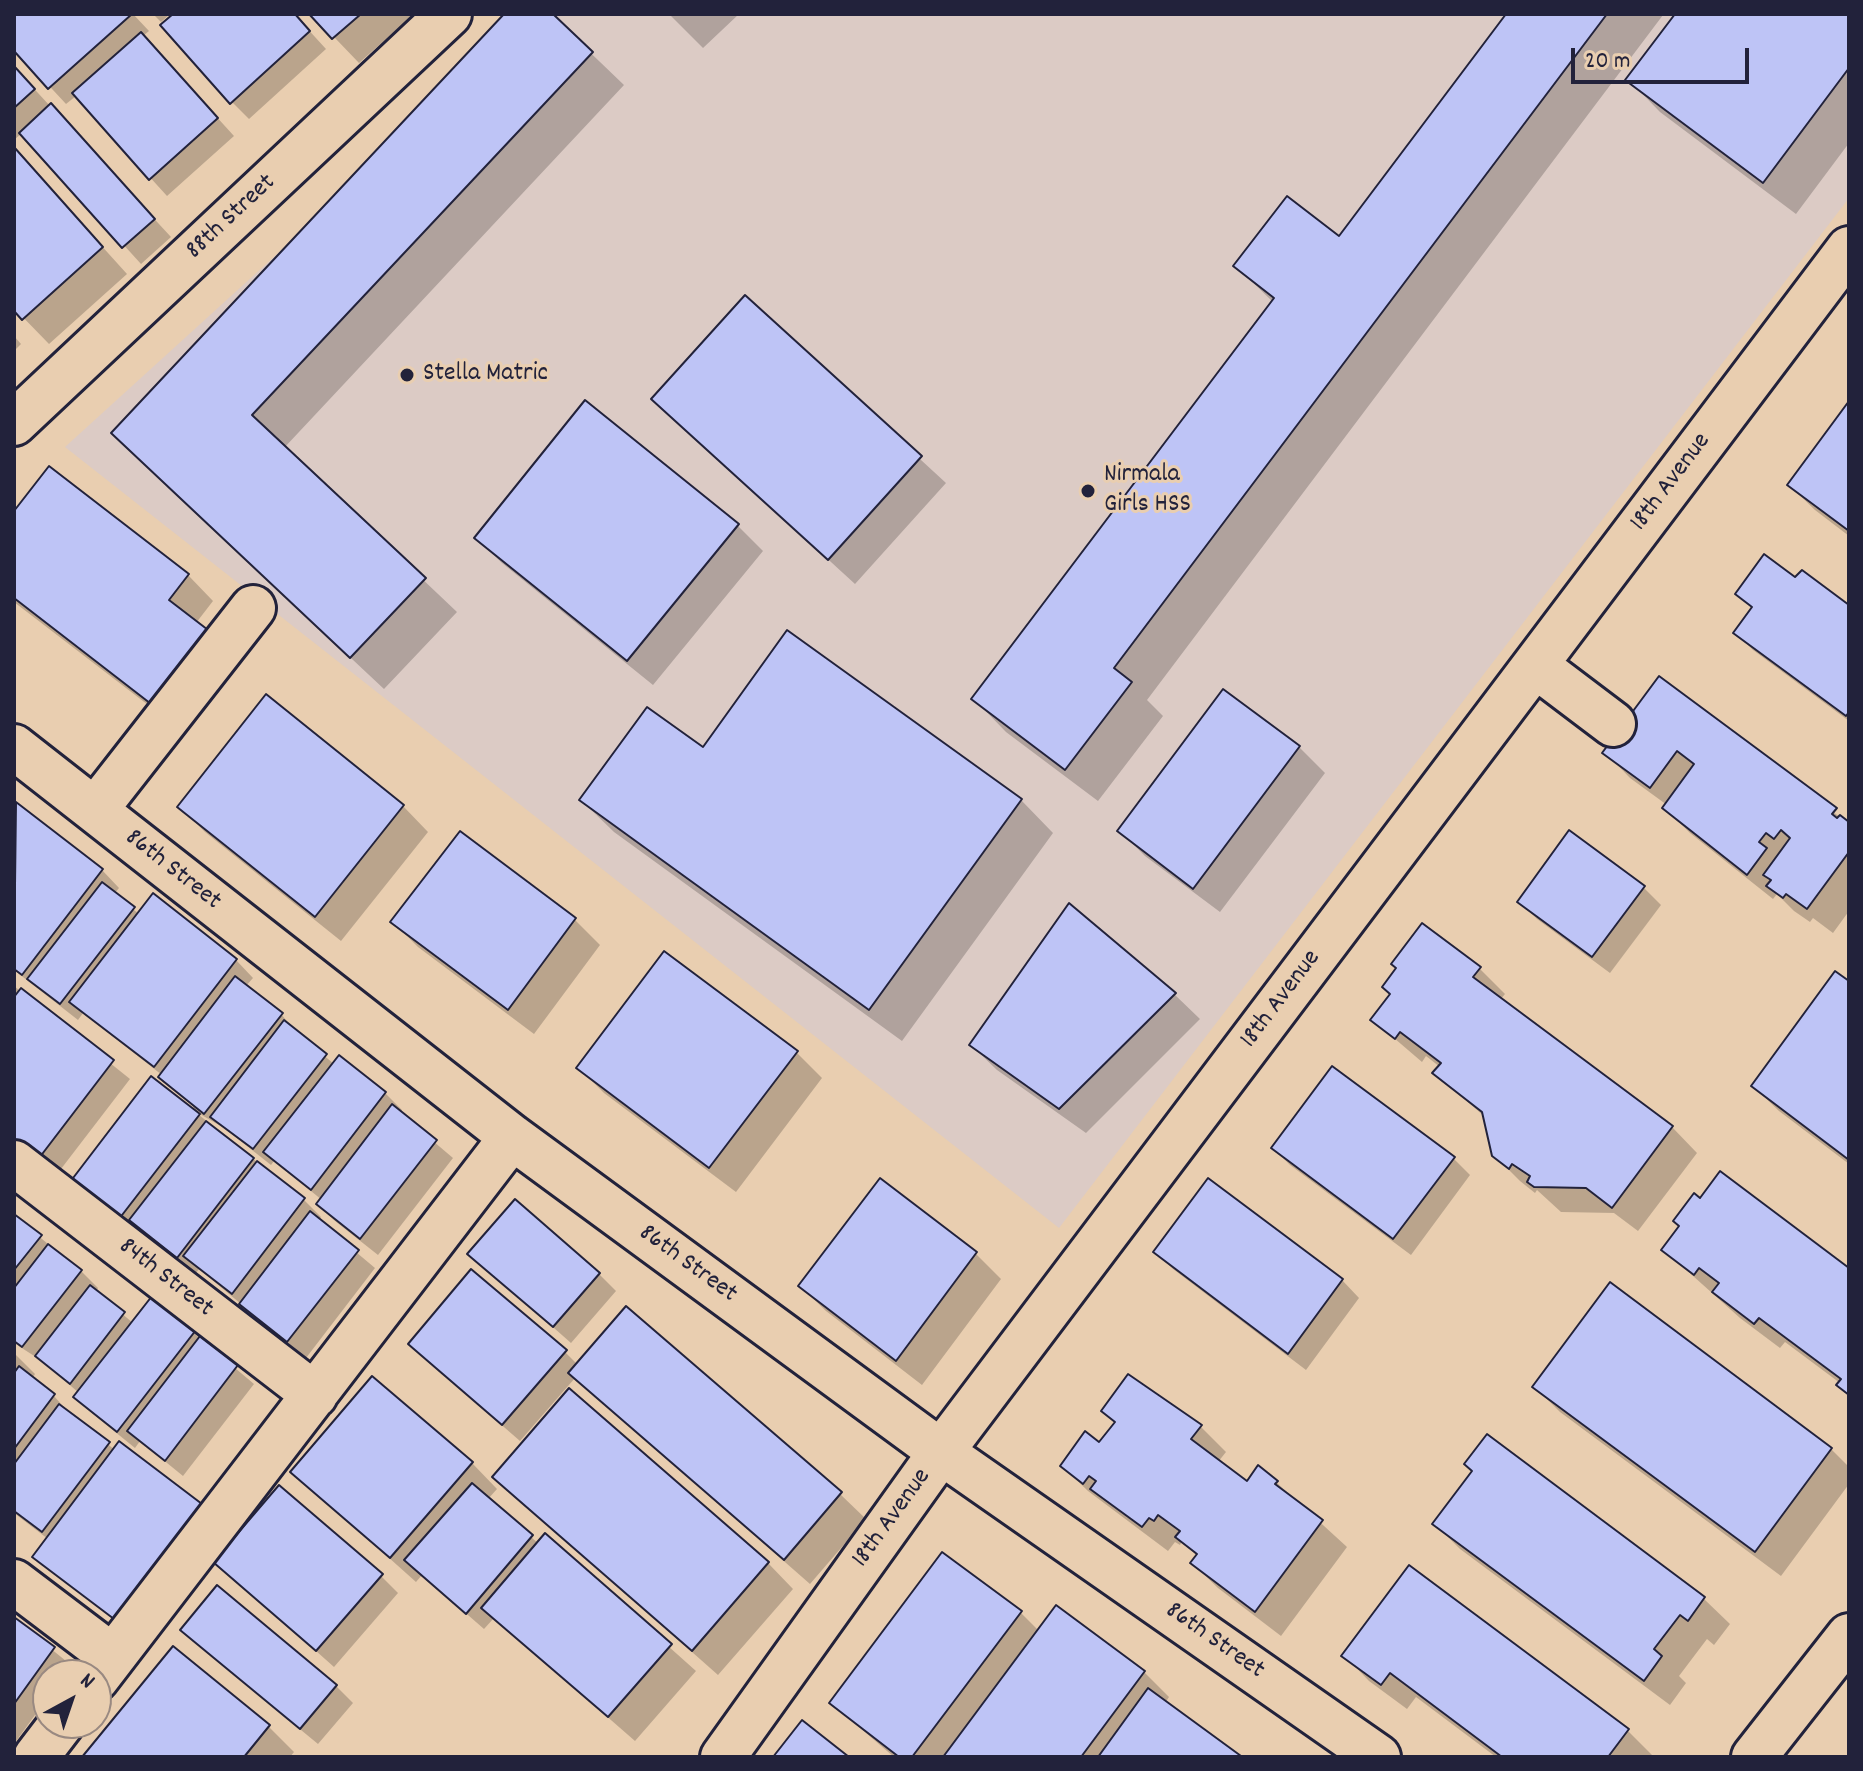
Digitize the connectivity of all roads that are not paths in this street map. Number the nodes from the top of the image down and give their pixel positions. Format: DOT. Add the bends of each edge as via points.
graph roads {
  1 [pos="449,14"];
  2 [pos="1849,249"];
  3 [pos="14,423"];
  4 [pos="253,608"];
  5 [pos="1535,665"];
  6 [pos="1613,724"];
  7 [pos="14,747"];
  8 [pos="95,810"];
  9 [pos="512,1137"];
  10 [pos="14,1163"];
  11 [pos="315,1395"];
  12 [pos="941,1452"];
  13 [pos="14,1582"];
  14 [pos="1849,1636"];
  15 [pos="95,1659"];
  16 [pos="112,1659"];
  17 [pos="50,1739"];
  18 [pos="36,1757"];
  19 [pos="723,1757"];
  20 [pos="1378,1757"];
  21 [pos="1754,1757"];
  1 -- 3 [label="street, 88th Street"];
  2 -- 5 [label="street, 18th Avenue"];
  4 -- 8 [label="street"];
  5 -- 6 [label="street"];
  5 -- 12 [label="street, 18th Avenue"];
  7 -- 8 [label="street, 86th Street"];
  8 -- 9 [label="street, 86th Street"];
  9 -- 11 [label="street"];
  9 -- 12 [label="street, 86th Street"];
  10 -- 11 [label="street, 84th Street"];
  11 -- 16 [label="street"];
  12 -- 19 [label="street, 18th Avenue"];
  12 -- 20 [label="street, 86th Street"];
  13 -- 15 [label="street"];
  14 -- 21 [label="street"];
  17 -- 18 [label="street"];
}
